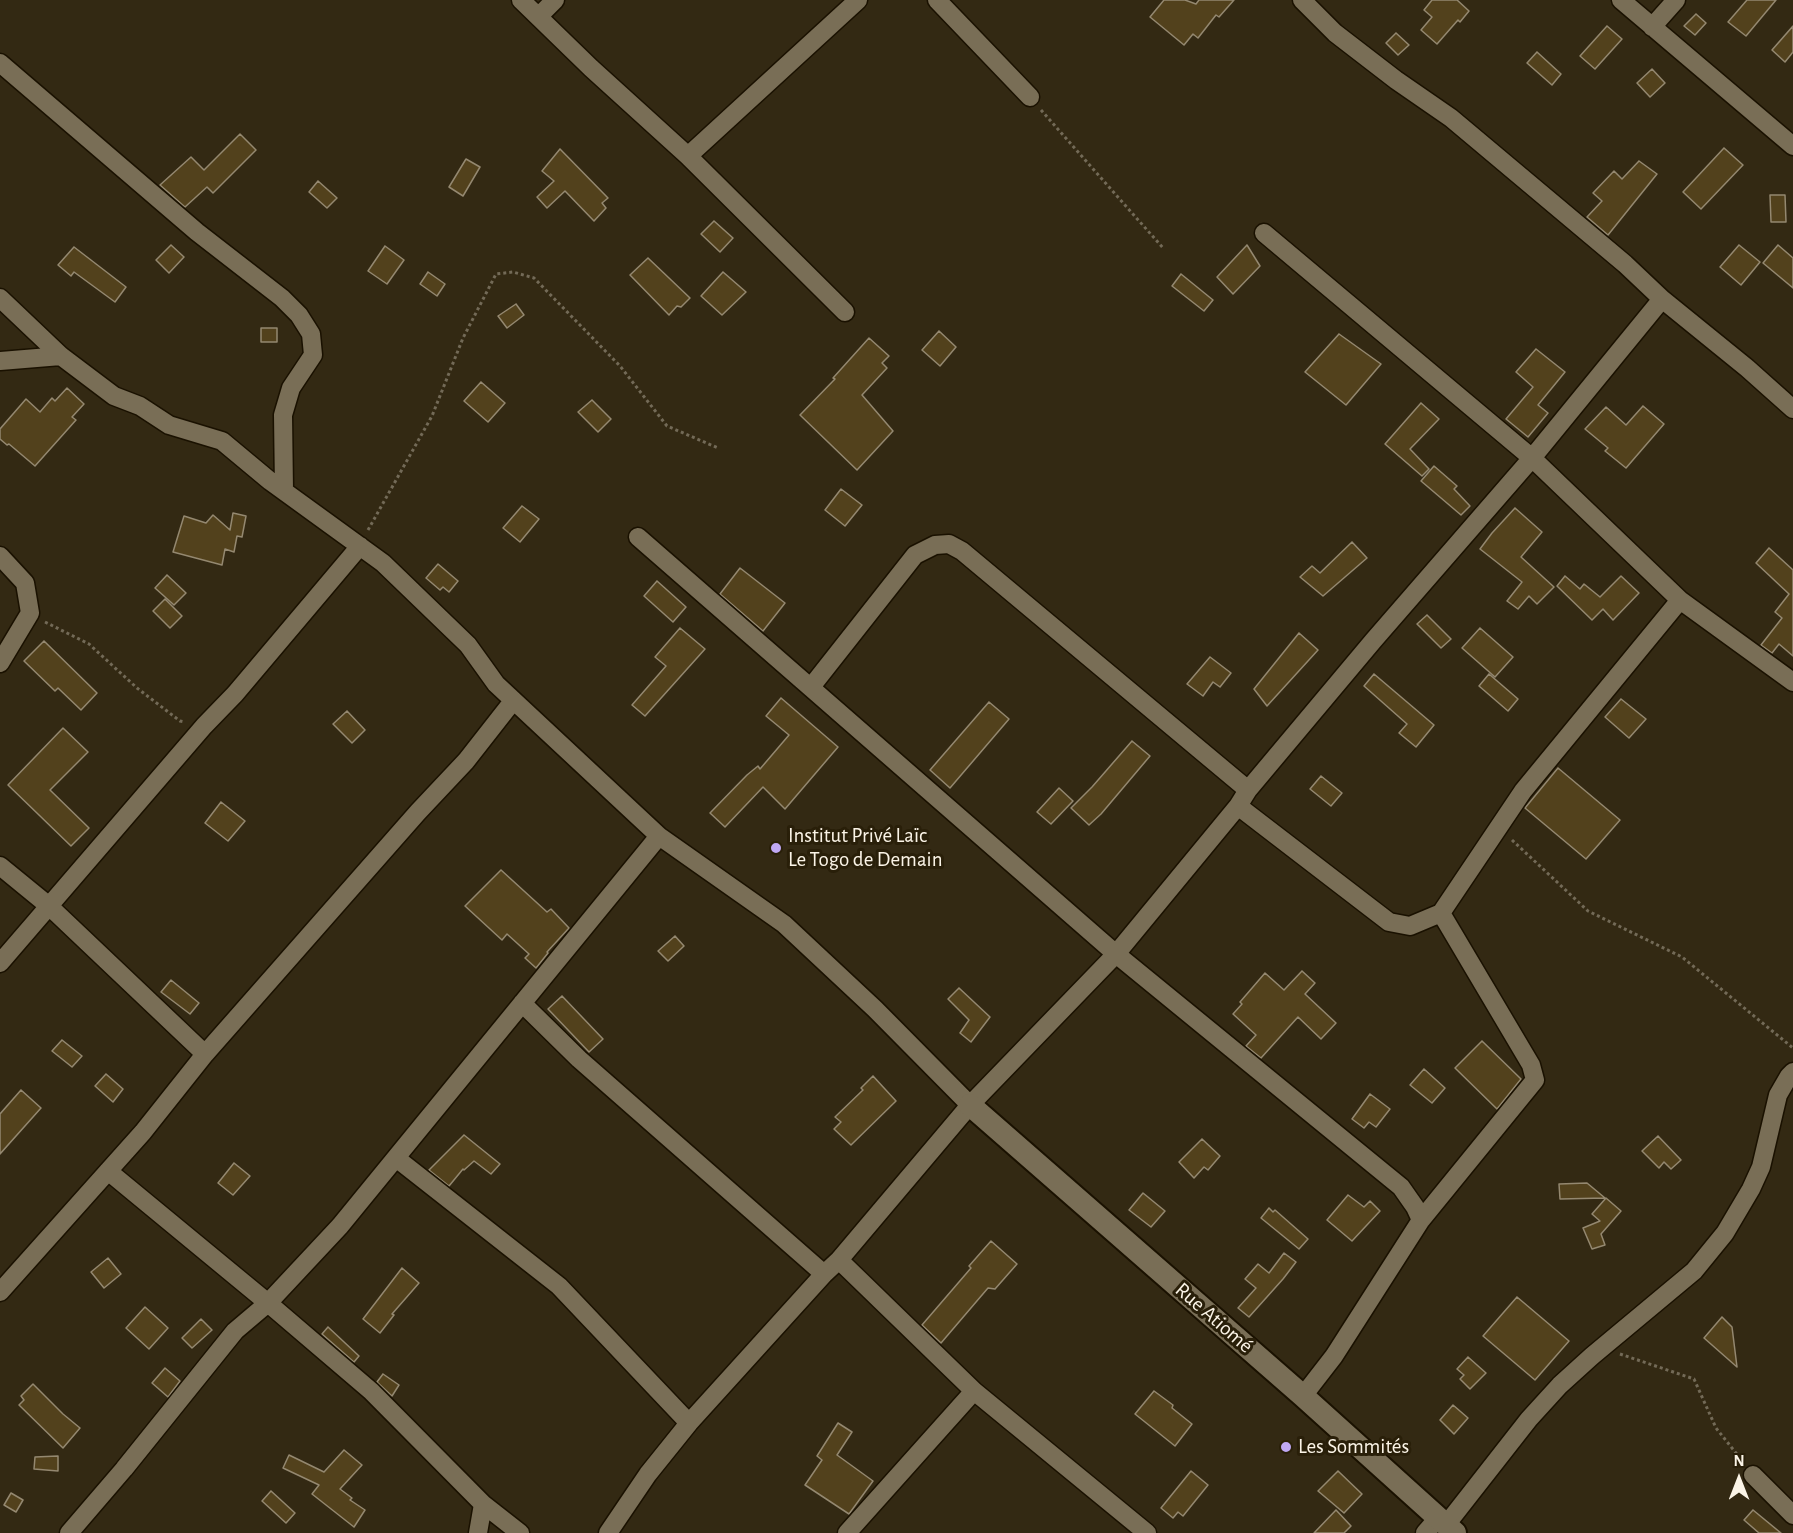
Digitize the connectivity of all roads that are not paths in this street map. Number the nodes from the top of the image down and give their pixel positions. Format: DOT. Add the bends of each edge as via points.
graph roads {
  1 [pos="521,0"];
  2 [pos="555,0"];
  3 [pos="858,0"];
  4 [pos="937,0"];
  5 [pos="1302,0"];
  6 [pos="1621,0"];
  7 [pos="1676,0"];
  8 [pos="539,16"];
  9 [pos="1652,27"];
  10 [pos="0,63"];
  11 [pos="1030,98"];
  12 [pos="1793,146"];
  13 [pos="688,156"];
  14 [pos="1263,233"];
  15 [pos="0,298"];
  16 [pos="1662,299"];
  17 [pos="845,312"];
  18 [pos="61,356"];
  19 [pos="0,360"];
  20 [pos="1793,409"];
  21 [pos="1532,458"];
  22 [pos="284,490"];
  23 [pos="638,537"];
  24 [pos="360,546"];
  25 [pos="0,556"];
  26 [pos="1680,600"];
  27 [pos="0,663"];
  28 [pos="1793,682"];
  29 [pos="811,687"];
  30 [pos="513,701"];
  31 [pos="1248,790"];
  32 [pos="1238,806"];
  33 [pos="659,836"];
  34 [pos="0,866"];
  35 [pos="49,906"];
  36 [pos="1441,913"];
  37 [pos="1116,954"];
  38 [pos="0,963"];
  39 [pos="522,1003"];
  40 [pos="205,1054"];
  41 [pos="1793,1072"];
  42 [pos="970,1104"];
  43 [pos="396,1158"];
  44 [pos="108,1171"];
  45 [pos="1421,1220"];
  46 [pos="839,1260"];
  47 [pos="824,1274"];
  48 [pos="0,1292"];
  49 [pos="268,1302"];
  50 [pos="974,1391"];
  51 [pos="1303,1396"];
  52 [pos="689,1423"];
  53 [pos="1753,1474"];
  54 [pos="483,1504"];
  55 [pos="1793,1515"];
  56 [pos="1442,1527"];
  57 [pos="69,1533"];
  58 [pos="478,1533"];
  59 [pos="520,1533"];
  60 [pos="608,1533"];
  61 [pos="847,1533"];
  62 [pos="1147,1533"];
  1 -- 8 [label="street"];
  2 -- 8 [label="street"];
  3 -- 13 [label="street"];
  4 -- 11 [label="street"];
  5 -- 16 [label="street" via="1335,33 1451,118"];
  6 -- 9 [label="street"];
  7 -- 9 [label="street"];
  8 -- 13 [label="street"];
  9 -- 12 [label="street"];
  10 -- 22 [label="street" via="298,315 310,334 313,355 291,388 283,415"];
  13 -- 17 [label="street"];
  14 -- 21 [label="street"];
  15 -- 18 [label="street"];
  16 -- 20 [label="street"];
  16 -- 21 [label="street"];
  18 -- 19 [label="street"];
  18 -- 22 [label="street" via="114,396 140,406 170,425 222,441"];
  21 -- 26 [label="street"];
  21 -- 31 [label="street"];
  22 -- 24 [label="street"];
  23 -- 29 [label="street"];
  24 -- 30 [label="street" via="468,645"];
  24 -- 35 [label="street"];
  25 -- 27 [label="street" via="25,583 30,613"];
  26 -- 28 [label="street"];
  26 -- 36 [label="street" via="1543,765"];
  29 -- 31 [label="street" via="915,555 935,545 949,544"];
  29 -- 37 [label="street"];
  30 -- 33 [label="street"];
  30 -- 40 [label="street" via="466,761"];
  31 -- 32 [label="street"];
  32 -- 36 [label="street" via="1389,922 1410,926"];
  32 -- 37 [label="street"];
  33 -- 39 [label="street"];
  33 -- 42 [label="street" via="784,924"];
  34 -- 35 [label="street"];
  35 -- 38 [label="street"];
  35 -- 40 [label="street"];
  36 -- 45 [label="street" via="1531,1065 1534,1080"];
  37 -- 42 [label="street"];
  37 -- 45 [label="street" via="1401,1187"];
  39 -- 43 [label="street"];
  39 -- 47 [label="street" via="579,1059"];
  40 -- 44 [label="street"];
  41 -- 56 [label="street" via="1778,1095 1761,1167 1725,1233 1694,1271 1560,1385"];
  42 -- 46 [label="street"];
  42 -- 51 [label="street, Rue Atiomé"];
  43 -- 49 [label="street" via="340,1226"];
  43 -- 52 [label="street" via="559,1286"];
  44 -- 48 [label="street"];
  44 -- 49 [label="street"];
  45 -- 51 [label="street" via="1334,1356"];
  46 -- 47 [label="street"];
  46 -- 50 [label="street"];
  47 -- 52 [label="street"];
  49 -- 54 [label="street" via="370,1390"];
  49 -- 57 [label="street" via="235,1331"];
  50 -- 61 [label="street"];
  50 -- 62 [label="street"];
  51 -- 56 [label="street, Rue Atiomé"];
  52 -- 60 [label="street"];
  53 -- 55 [label="street"];
  54 -- 58 [label="street"];
  54 -- 59 [label="street"];
}
